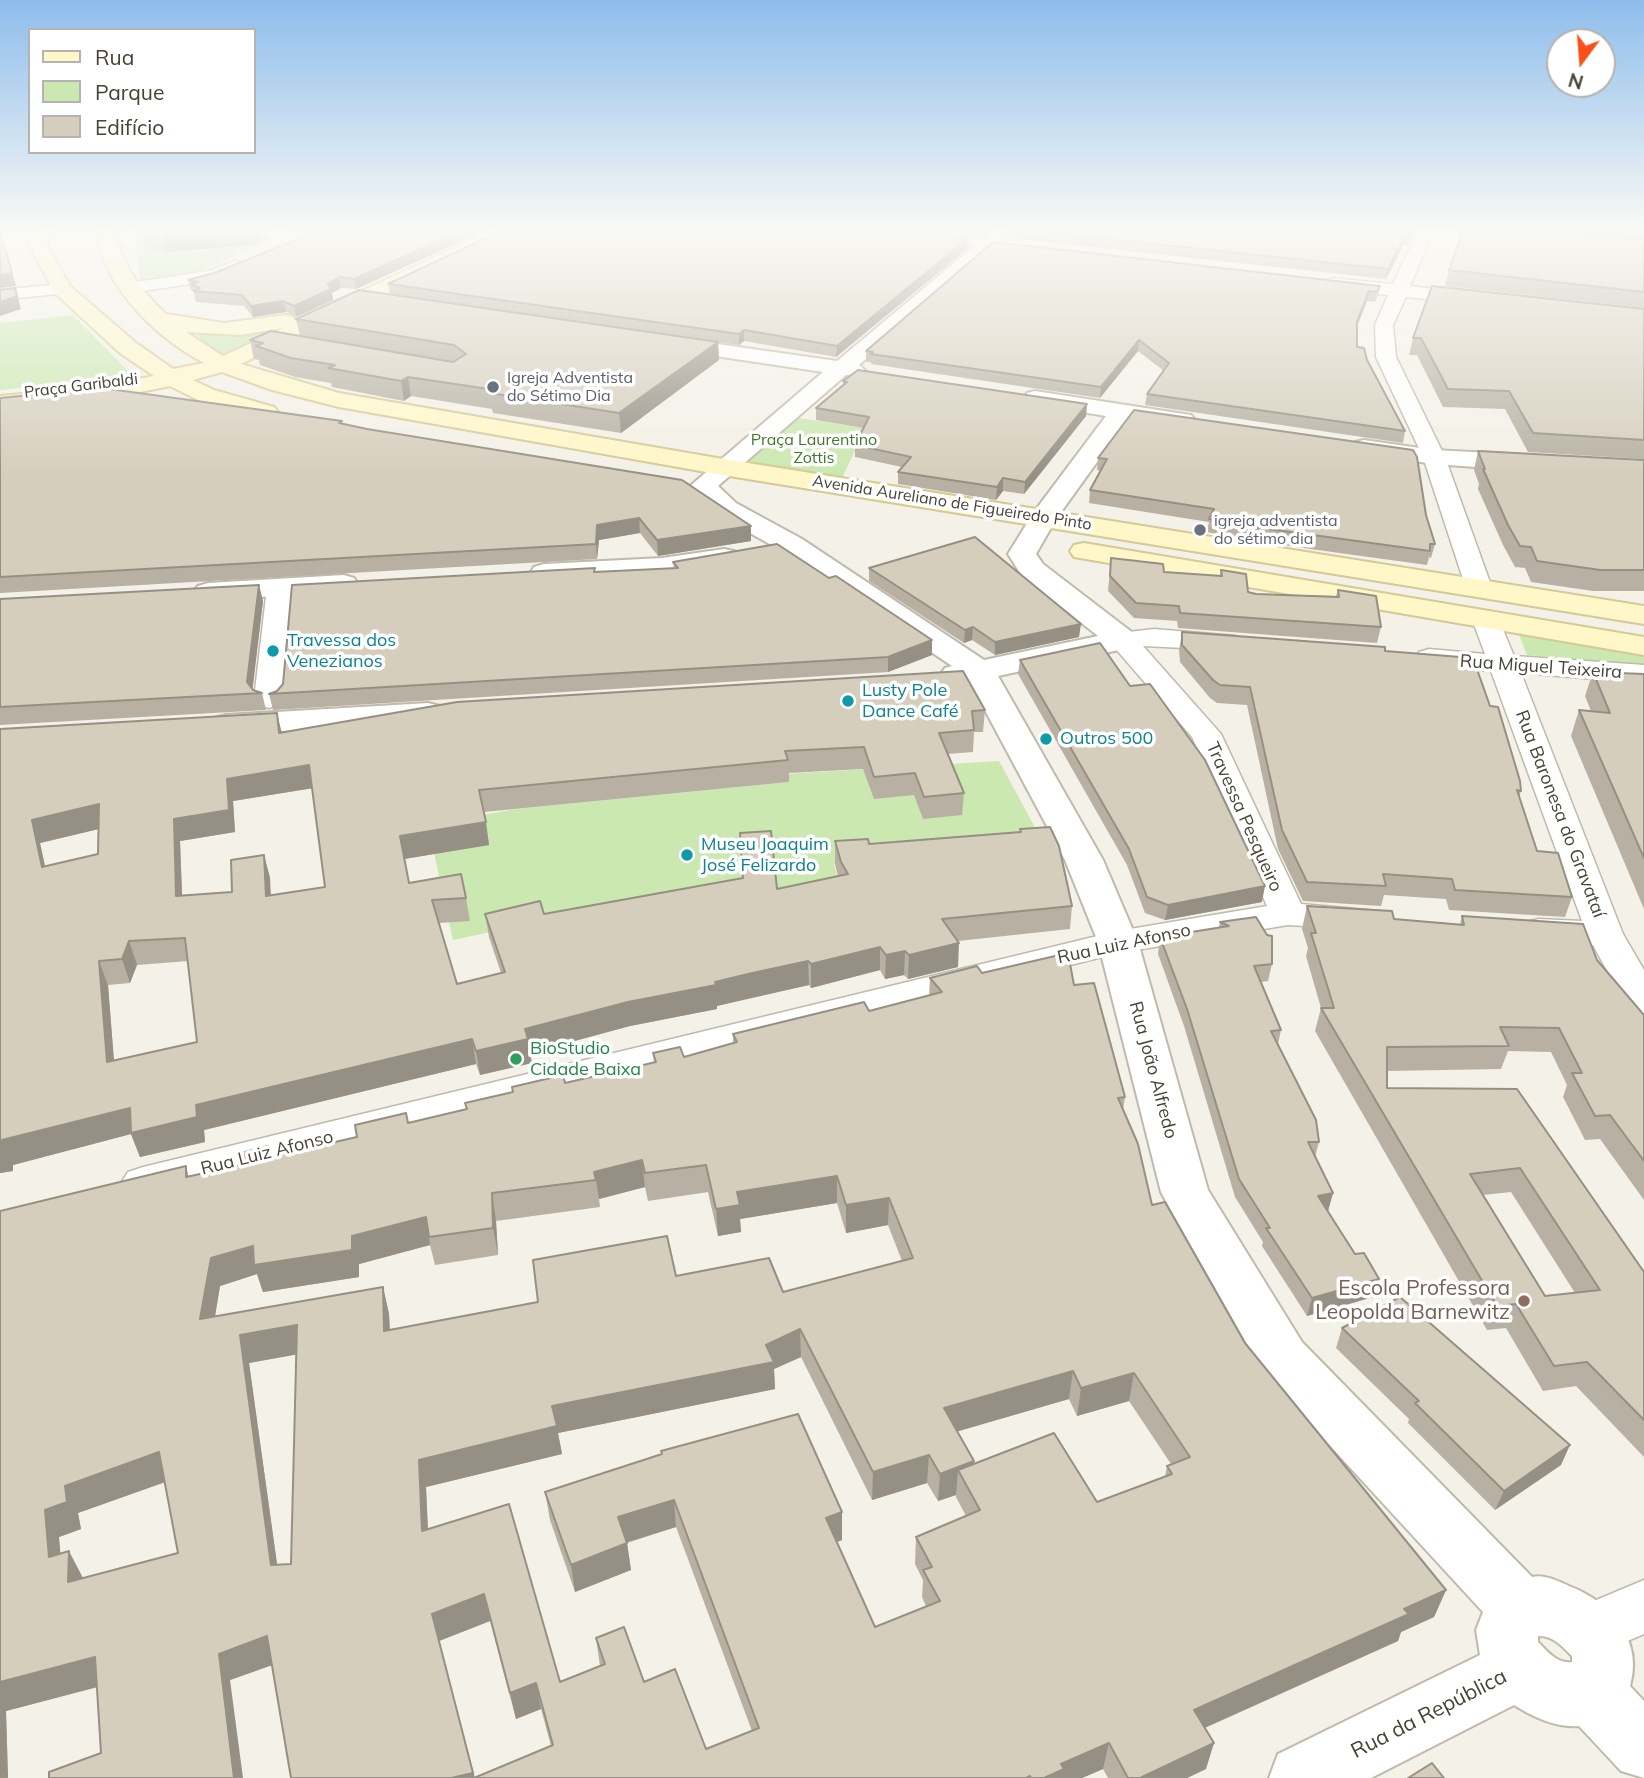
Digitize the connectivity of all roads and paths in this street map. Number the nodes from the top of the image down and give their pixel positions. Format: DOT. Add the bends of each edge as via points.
graph roads {
  1 [pos="87,311"];
  2 [pos="152,311"];
  3 [pos="309,311"];
  4 [pos="336,311"];
  5 [pos="907,311"];
  6 [pos="1390,311"];
  7 [pos="161,320"];
  8 [pos="272,341"];
  9 [pos="653,341"];
  10 [pos="312,348"];
  11 [pos="213,360"];
  12 [pos="838,368"];
  13 [pos="166,374"];
  14 [pos="879,374"];
  15 [pos="104,391"];
  16 [pos="0,395"];
  17 [pos="1014,395"];
  18 [pos="0,403"];
  19 [pos="1122,411"];
  20 [pos="265,412"];
  21 [pos="293,417"];
  22 [pos="1207,424"];
  23 [pos="428,440"];
  24 [pos="1341,443"];
  25 [pos="1434,457"];
  26 [pos="1560,464"];
  27 [pos="723,467"];
  28 [pos="703,486"];
  29 [pos="751,494"];
  30 [pos="1036,529"];
  31 [pos="792,545"];
  32 [pos="510,575"];
  33 [pos="373,583"];
  34 [pos="280,588"];
  35 [pos="1479,588"];
  36 [pos="186,593"];
  37 [pos="1644,615"];
  38 [pos="1486,620"];
  39 [pos="1122,640"];
  40 [pos="1252,644"];
  41 [pos="1644,646"];
  42 [pos="1405,656"];
  43 [pos="1503,664"];
  44 [pos="980,671"];
  45 [pos="1644,674"];
  46 [pos="924,682"];
  47 [pos="269,699"];
  48 [pos="457,711"];
  49 [pos="195,727"];
  50 [pos="1288,914"];
  51 [pos="1384,920"];
  52 [pos="1509,928"];
  53 [pos="1605,934"];
  54 [pos="1118,942"];
  55 [pos="1644,1004"];
  56 [pos="108,1192"];
  57 [pos="1644,1607"];
  58 [pos="1590,1630"];
  59 [pos="1520,1639"];
  60 [pos="1591,1692"];
  61 [pos="1644,1748"];
  62 [pos="1302,1778"];
  1 -- 13 [label="main road"];
  2 -- 7 [label="main road"];
  3 -- 7 [label="main road" via="254,327 197,328"];
  4 -- 8 [label="main road"];
  5 -- 12 [label="street"];
  6 -- 25 [label="street" via="1384,325 1386,357"];
  7 -- 11 [label="main road"];
  8 -- 10 [label="street"];
  8 -- 11 [label="main road"];
  9 -- 12 [label="street"];
  11 -- 13 [label="main road"];
  11 -- 27 [label="main road, Avenida Aureliano de Figueiredo Pinto" via="287,387 340,400"];
  12 -- 14 [label="street"];
  12 -- 27 [label="street"];
  13 -- 15 [label="main road, Praça Garibaldi"];
  13 -- 16 [label="main road, Praça Garibaldi"];
  13 -- 20 [label="main road" via="206,395"];
  15 -- 18 [label="main road, Praça Garibaldi"];
  15 -- 20 [label="main road"];
  17 -- 19 [label="street"];
  19 -- 22 [label="street"];
  19 -- 30 [label="street"];
  20 -- 21 [label="main road"];
  23 -- 28 [label="main road, Avenida Aureliano de Figueiredo Pinto"];
  24 -- 25 [label="street"];
  25 -- 26 [label="street"];
  25 -- 35 [label="street"];
  27 -- 28 [label="street"];
  27 -- 30 [label="main road, Avenida Aureliano de Figueiredo Pinto"];
  28 -- 29 [label="main road, Avenida Aureliano de Figueiredo Pinto"];
  28 -- 31 [label="street, Rua João Alfredo" via="727,509"];
  29 -- 30 [label="main road, Avenida Aureliano de Figueiredo Pinto"];
  29 -- 31 [label="street, Rua João Alfredo" via="748,506"];
  30 -- 35 [label="main road, Avenida Aureliano de Figueiredo Pinto"];
  30 -- 38 [label="main road, Avenida Aureliano de Figueiredo Pinto"];
  30 -- 39 [label="street, Travessa Pesqueiro" via="1022,554 1032,570"];
  31 -- 32 [label="street" via="662,567"];
  31 -- 44 [label="street, Rua João Alfredo"];
  33 -- 34 [label="street"];
  34 -- 36 [label="street"];
  34 -- 47 [label="street"];
  35 -- 37 [label="main road, Avenida Aureliano de Figueiredo Pinto"];
  38 -- 41 [label="main road, Avenida Aureliano de Figueiredo Pinto"];
  38 -- 43 [label="street, Rua Baronesa do Gravataí"];
  39 -- 40 [label="street" via="1154,637"];
  39 -- 44 [label="street"];
  39 -- 50 [label="street, Travessa Pesqueiro" via="1206,734"];
  42 -- 43 [label="street, Rua Miguel Teixeira"];
  43 -- 45 [label="street, Rua Miguel Teixeira"];
  43 -- 53 [label="street, Rua Baronesa do Gravataí"];
  44 -- 46 [label="street"];
  44 -- 54 [label="street, Rua João Alfredo" via="1084,860"];
  48 -- 49 [label="street"];
  50 -- 51 [label="street, Rua Luiz Afonso"];
  50 -- 54 [label="street, Rua Luiz Afonso"];
  52 -- 53 [label="street"];
  53 -- 55 [label="street, Rua Baronesa do Gravataí"];
  54 -- 56 [label="street, Rua Luiz Afonso"];
  54 -- 59 [label="street, Rua João Alfredo" via="1185,1192 1283,1358"];
  57 -- 58 [label="street"];
  58 -- 59 [label="street" via="1555,1607 1536,1605"];
  58 -- 60 [label="street" via="1605,1665 1602,1680"];
  59 -- 60 [label="street" via="1535,1684 1575,1696"];
  59 -- 62 [label="street, Rua da República"];
  60 -- 61 [label="street"];
}
